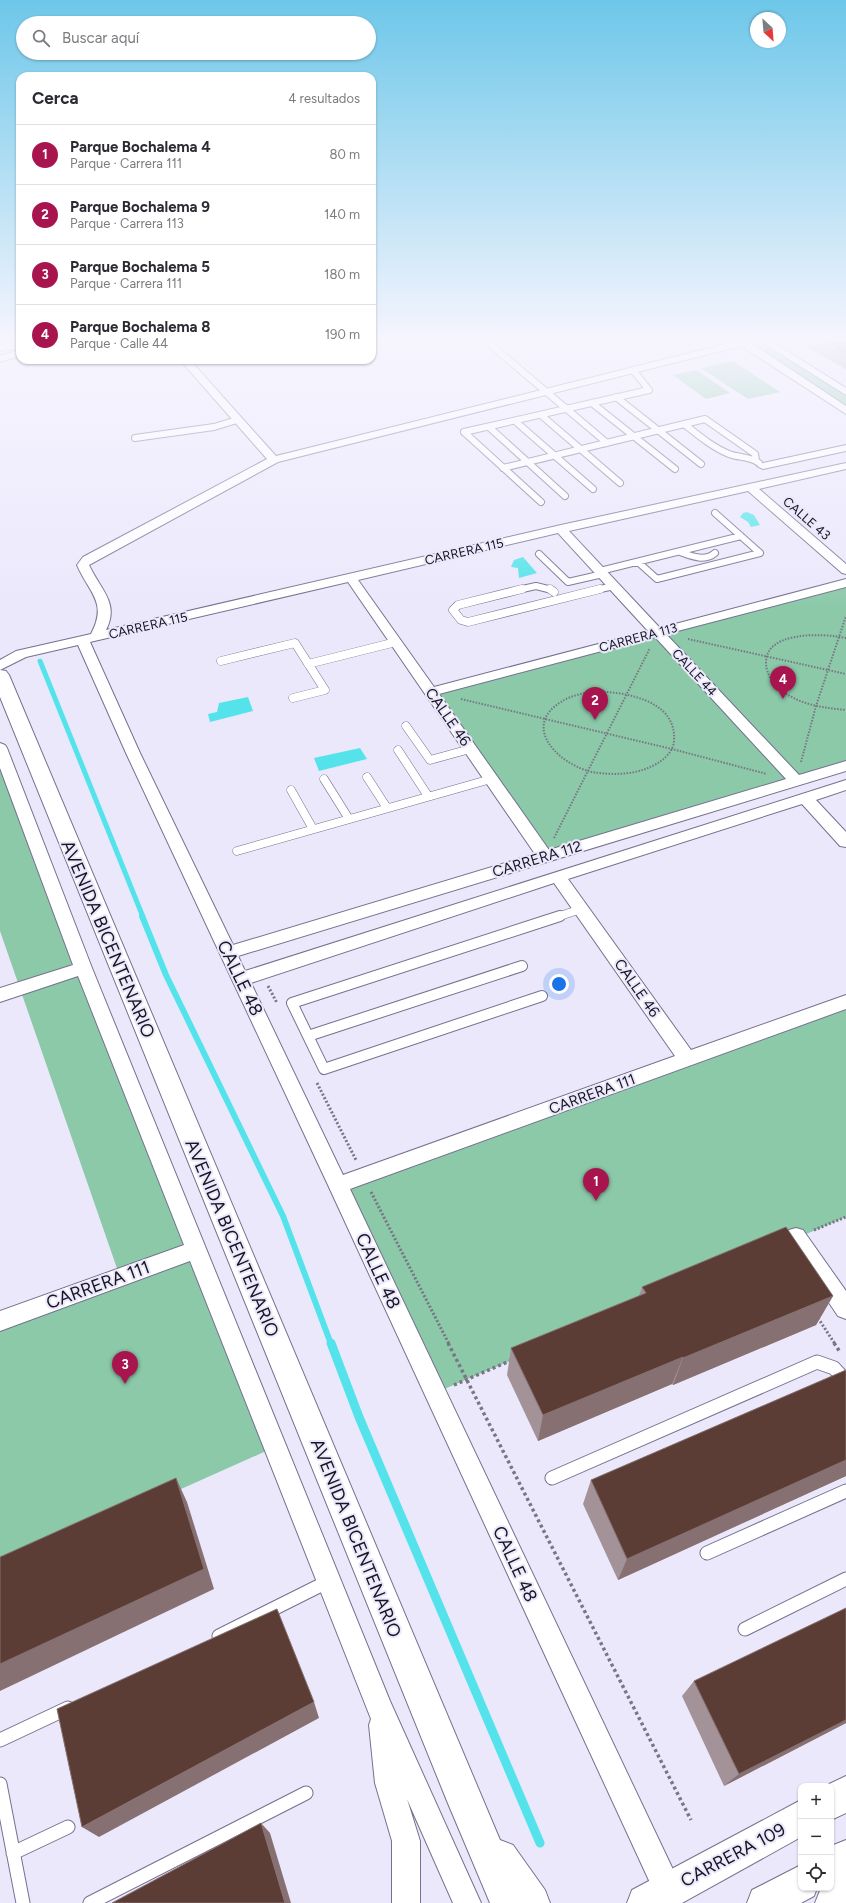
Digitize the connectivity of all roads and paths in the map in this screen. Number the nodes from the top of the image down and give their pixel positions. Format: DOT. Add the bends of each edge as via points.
graph roads {
  1 [pos="194,430"];
  2 [pos="246,430"];
  3 [pos="395,430"];
  4 [pos="475,430"];
  5 [pos="492,430"];
  6 [pos="525,430"];
  7 [pos="558,430"];
  8 [pos="591,430"];
  9 [pos="625,430"];
  10 [pos="658,430"];
  11 [pos="692,430"];
  12 [pos="720,430"];
  13 [pos="633,436"];
  14 [pos="135,438"];
  15 [pos="607,443"];
  16 [pos="846,448"];
  17 [pos="580,449"];
  18 [pos="554,455"];
  19 [pos="274,460"];
  20 [pos="527,462"];
  21 [pos="760,463"];
  22 [pos="701,464"];
  23 [pos="846,466"];
  24 [pos="503,468"];
  25 [pos="675,469"];
  26 [pos="620,483"];
  27 [pos="750,487"];
  28 [pos="593,489"];
  29 [pos="565,496"];
  30 [pos="541,502"];
  31 [pos="715,513"];
  32 [pos="561,529"];
  33 [pos="741,536"];
  34 [pos="680,552"];
  35 [pos="715,553"];
  36 [pos="539,554"];
  37 [pos="638,562"];
  38 [pos="846,570"];
  39 [pos="602,573"];
  40 [pos="351,578"];
  41 [pos="846,583"];
  42 [pos="614,586"];
  43 [pos="554,592"];
  44 [pos="846,616"];
  45 [pos="658,632"];
  46 [pos="839,636"];
  47 [pos="89,638"];
  48 [pos="846,638"];
  49 [pos="396,642"];
  50 [pos="767,657"];
  51 [pos="221,661"];
  52 [pos="308,664"];
  53 [pos="0,666"];
  54 [pos="828,670"];
  55 [pos="846,674"];
  56 [pos="0,675"];
  57 [pos="430,692"];
  58 [pos="626,693"];
  59 [pos="293,698"];
  60 [pos="816,706"];
  61 [pos="846,710"];
  62 [pos="544,718"];
  63 [pos="406,726"];
  64 [pos="606,733"];
  65 [pos="0,748"];
  66 [pos="470,748"];
  67 [pos="672,749"];
  68 [pos="398,750"];
  69 [pos="846,766"];
  70 [pos="586,771"];
  71 [pos="367,777"];
  72 [pos="491,778"];
  73 [pos="324,779"];
  74 [pos="796,781"];
  75 [pos="846,786"];
  76 [pos="291,790"];
  77 [pos="428,796"];
  78 [pos="805,798"];
  79 [pos="387,808"];
  80 [pos="349,819"];
  81 [pos="313,829"];
  82 [pos="846,842"];
  83 [pos="236,851"];
  84 [pos="545,857"];
  85 [pos="558,876"];
  86 [pos="581,909"];
  87 [pos="228,953"];
  88 [pos="522,966"];
  89 [pos="83,968"];
  90 [pos="241,979"];
  91 [pos="0,995"];
  92 [pos="542,996"];
  93 [pos="846,1002"];
  94 [pos="308,1036"];
  95 [pos="688,1060"];
  96 [pos="364,1176"];
  97 [pos="338,1185"];
  98 [pos="846,1217"];
  99 [pos="804,1234"];
  100 [pos="196,1250"];
  101 [pos="846,1309"];
  102 [pos="0,1321"];
  103 [pos="517,1358"];
  104 [pos="467,1379"];
  105 [pos="846,1381"];
  106 [pos="552,1478"];
  107 [pos="846,1491"];
  108 [pos="707,1553"];
  109 [pos="846,1579"];
  110 [pos="329,1581"];
  111 [pos="745,1629"];
  112 [pos="209,1641"];
  113 [pos="79,1702"];
  114 [pos="380,1709"];
  115 [pos="0,1740"];
  116 [pos="0,1784"];
  117 [pos="306,1793"];
  118 [pos="846,1794"];
  119 [pos="834,1800"];
  120 [pos="465,1801"];
  121 [pos="799,1819"];
  122 [pos="691,1820"];
  123 [pos="68,1827"];
  124 [pos="13,1853"];
  125 [pos="846,1858"];
  126 [pos="834,1864"];
  127 [pos="846,1876"];
  128 [pos="798,1885"];
  129 [pos="660,1899"];
  130 [pos="23,1903"];
  131 [pos="90,1903"];
  132 [pos="406,1903"];
  133 [pos="468,1903"];
  134 [pos="509,1903"];
  135 [pos="532,1903"];
  136 [pos="765,1903"];
  137 [pos="832,1903"];
  1 -- 14 [label="lane"];
  2 -- 19 [label="street"];
  3 -- 19 [label="street"];
  4 -- 24 [label="lane" via="464,432"];
  5 -- 20 [label="lane"];
  6 -- 18 [label="lane"];
  7 -- 17 [label="lane"];
  8 -- 15 [label="lane"];
  9 -- 13 [label="lane"];
  10 -- 13 [label="lane"];
  10 -- 22 [label="lane"];
  11 -- 21 [label="lane" via="718,449"];
  12 -- 21 [label="lane" via="755,454"];
  13 -- 15 [label="lane"];
  13 -- 25 [label="lane"];
  15 -- 17 [label="lane"];
  16 -- 21 [label="street"];
  17 -- 18 [label="lane"];
  17 -- 26 [label="lane"];
  18 -- 20 [label="lane"];
  18 -- 28 [label="lane"];
  19 -- 47 [label="street" via="87,560 83,566 103,602 105,617"];
  20 -- 24 [label="lane"];
  20 -- 29 [label="lane"];
  23 -- 27 [label="street, CARRERA 115"];
  24 -- 30 [label="lane"];
  27 -- 32 [label="street, CARRERA 115"];
  27 -- 38 [label="street, CALLE 43"];
  31 -- 33 [label="lane"];
  32 -- 39 [label="street, CALLE 44"];
  32 -- 40 [label="street, CARRERA 115"];
  33 -- 34 [label="lane"];
  33 -- 37 [label="lane" via="760,553 657,579"];
  34 -- 35 [label="lane" via="703,558"];
  34 -- 37 [label="lane"];
  36 -- 39 [label="lane" via="568,582"];
  37 -- 39 [label="lane"];
  39 -- 42 [label="street, CALLE 44"];
  40 -- 47 [label="street, CARRERA 115"];
  40 -- 49 [label="street, CALLE 46"];
  41 -- 45 [label="street, CARRERA 113"];
  42 -- 43 [label="lane" via="468,622 461,620 453,610 458,605 536,586"];
  42 -- 45 [label="street, CALLE 44"];
  44 -- 46 [label="path"];
  45 -- 50 [label="path"];
  45 -- 57 [label="street, CARRERA 113"];
  45 -- 58 [label="path"];
  45 -- 74 [label="street, CALLE 44"];
  46 -- 48 [label="path"];
  46 -- 50 [label="path" via="808,634 793,637 772,648"];
  46 -- 54 [label="path"];
  47 -- 53 [label="street, CARRERA 115" via="21,654"];
  47 -- 87 [label="street, CALLE 48"];
  49 -- 52 [label="lane"];
  49 -- 57 [label="street, CALLE 46"];
  50 -- 54 [label="path"];
  50 -- 60 [label="path" via="767,671 776,685 793,698"];
  51 -- 52 [label="lane" via="295,643"];
  52 -- 59 [label="lane" via="324,690"];
  54 -- 55 [label="path"];
  54 -- 60 [label="path"];
  56 -- 120 [label="main road, AVENIDA BICENTENARIO"];
  57 -- 62 [label="path"];
  57 -- 66 [label="street, CALLE 46"];
  58 -- 62 [label="path" via="598,691 576,694 551,708"];
  58 -- 64 [label="path"];
  58 -- 67 [label="path" via="652,704 670,720 675,739"];
  60 -- 61 [label="path"];
  60 -- 74 [label="path"];
  62 -- 64 [label="path"];
  62 -- 70 [label="path" via="544,738 550,748 565,761"];
  63 -- 66 [label="lane" via="430,760"];
  64 -- 67 [label="path"];
  64 -- 70 [label="path"];
  65 -- 89 [label="street"];
  66 -- 72 [label="street, CALLE 46"];
  67 -- 70 [label="path" via="659,762 639,772 604,774"];
  67 -- 74 [label="path"];
  68 -- 77 [label="lane"];
  69 -- 74 [label="street, CARRERA 112"];
  70 -- 84 [label="path"];
  71 -- 79 [label="lane"];
  72 -- 77 [label="lane"];
  72 -- 84 [label="street, CALLE 46"];
  73 -- 80 [label="lane"];
  74 -- 84 [label="street, CARRERA 112"];
  75 -- 78 [label="street, CARRERA 112"];
  76 -- 81 [label="lane"];
  77 -- 79 [label="lane"];
  78 -- 82 [label="street"];
  78 -- 85 [label="street, CARRERA 112"];
  79 -- 80 [label="lane"];
  80 -- 81 [label="lane"];
  81 -- 83 [label="lane"];
  84 -- 87 [label="street, CARRERA 112"];
  85 -- 86 [label="street, CALLE 46"];
  85 -- 90 [label="street, CARRERA 112"];
  86 -- 94 [label="lane" via="292,1003"];
  86 -- 95 [label="street, CALLE 46"];
  87 -- 90 [label="street, CALLE 48"];
  88 -- 94 [label="lane"];
  89 -- 91 [label="street"];
  89 -- 100 [label="street"];
  90 -- 97 [label="street, CALLE 48"];
  92 -- 94 [label="lane" via="324,1069"];
  93 -- 95 [label="street, CARRERA 111"];
  95 -- 96 [label="street, CARRERA 111"];
  96 -- 97 [label="street, CARRERA 111"];
  96 -- 104 [label="path"];
  97 -- 129 [label="street, CALLE 48"];
  98 -- 99 [label="path"];
  99 -- 101 [label="street"];
  100 -- 102 [label="street, CARRERA 111"];
  100 -- 110 [label="street"];
  103 -- 104 [label="path"];
  104 -- 122 [label="path"];
  105 -- 106 [label="lane" via="829,1364 817,1362"];
  107 -- 108 [label="lane"];
  109 -- 111 [label="lane"];
  110 -- 112 [label="lane"];
  110 -- 114 [label="street"];
  113 -- 115 [label="lane"];
  114 -- 132 [label="street" via="388,1783 406,1841"];
  114 -- 133 [label="street"];
  116 -- 124 [label="lane"];
  117 -- 131 [label="lane"];
  118 -- 119 [label="main road"];
  120 -- 134 [label="main road, AVENIDA BICENTENARIO"];
  120 -- 135 [label="main road, AVENIDA BICENTENARIO" via="506,1869"];
  121 -- 129 [label="main road, CARRERA 109"];
  123 -- 124 [label="lane"];
  124 -- 130 [label="lane"];
  125 -- 126 [label="main road"];
  127 -- 137 [label="main road"];
  128 -- 136 [label="main road"];
}
